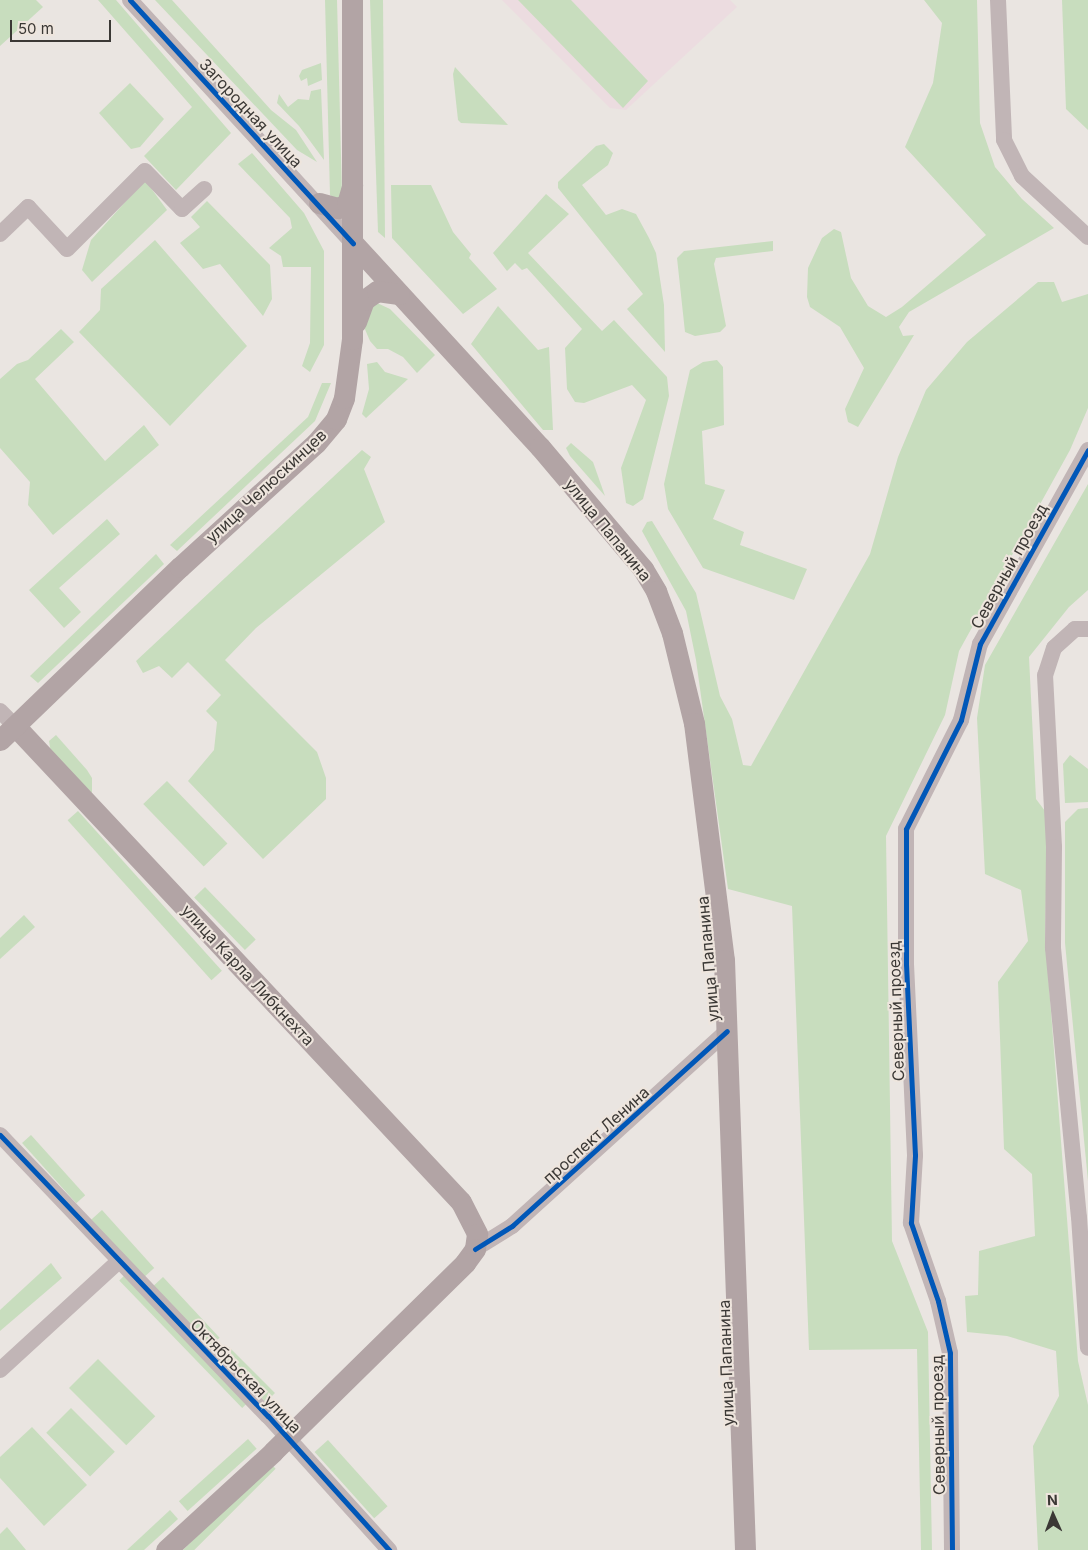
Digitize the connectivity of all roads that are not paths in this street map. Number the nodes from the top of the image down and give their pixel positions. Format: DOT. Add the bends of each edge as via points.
graph roads {
  1 [pos="130,0"];
  2 [pos="352,0"];
  3 [pos="998,0"];
  4 [pos="353,184"];
  5 [pos="204,189"];
  6 [pos="319,203"];
  7 [pos="0,234"];
  8 [pos="1088,237"];
  9 [pos="353,244"];
  10 [pos="399,294"];
  11 [pos="352,339"];
  12 [pos="1088,450"];
  13 [pos="1088,629"];
  14 [pos="0,711"];
  15 [pos="8,733"];
  16 [pos="727,1031"];
  17 [pos="0,1135"];
  18 [pos="475,1249"];
  19 [pos="118,1262"];
  20 [pos="1088,1348"];
  21 [pos="0,1370"];
  22 [pos="288,1437"];
  23 [pos="166,1550"];
  24 [pos="389,1550"];
  25 [pos="745,1550"];
  26 [pos="952,1550"];
  1 -- 6 [label="street, Загородная улица" via="244,127"];
  2 -- 4 [label="main road, улица Челюскинцев"];
  3 -- 8 [label="street" via="1004,140 1022,176"];
  4 -- 6 [label="main road" via="347,204 328,208"];
  4 -- 9 [label="main road, улица Челюскинцев"];
  5 -- 7 [label="street" via="182,209 145,171 67,249 28,207"];
  6 -- 9 [label="street, Загородная улица"];
  9 -- 10 [label="main road, улица Папанина"];
  9 -- 11 [label="main road, улица Челюскинцев"];
  10 -- 11 [label="main road" via="377,291 364,300"];
  10 -- 16 [label="main road, улица Папанина" via="540,447 643,569 656,591 684,674 694,723 724,960"];
  11 -- 15 [label="main road, улица Челюскинцев" via="344,398 336,419 316,443 180,567"];
  12 -- 26 [label="street, Северный проезд" via="980,644 961,720 906,829 906,964 915,1155 911,1223 938,1301 950,1352"];
  13 -- 20 [label="street" via="1074,629 1054,648 1045,675 1054,846 1053,948"];
  14 -- 15 [label="street, улица Карла Либкнехта"];
  15 -- 18 [label="main road, улица Карла Либкнехта" via="461,1202 477,1234"];
  16 -- 18 [label="street, проспект Ленина" via="512,1226"];
  16 -- 25 [label="main road, улица Папанина"];
  17 -- 19 [label="street, Октябрьская улица"];
  18 -- 22 [label="main road, проспект Ленина"];
  19 -- 21 [label="street"];
  19 -- 22 [label="street, Октябрьская улица"];
  22 -- 23 [label="main road, проспект Ленина"];
  22 -- 24 [label="street, Октябрьская улица"];
}
